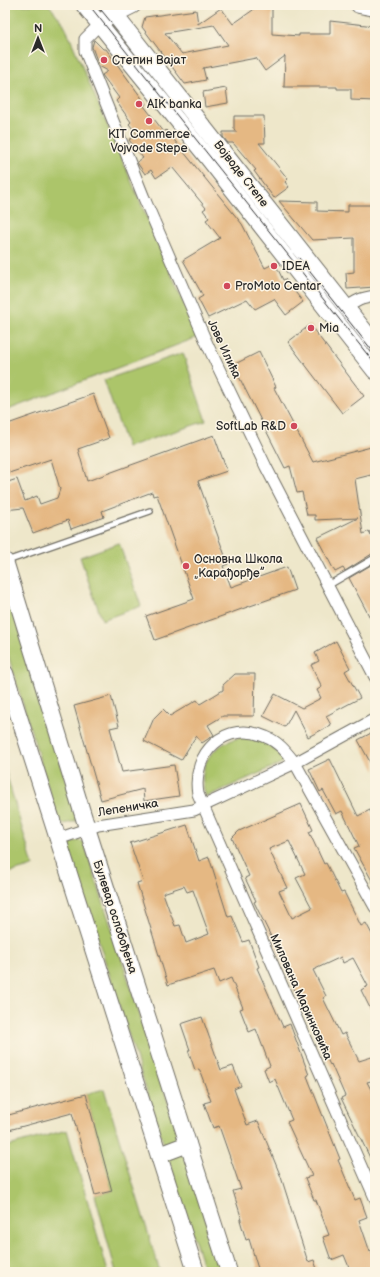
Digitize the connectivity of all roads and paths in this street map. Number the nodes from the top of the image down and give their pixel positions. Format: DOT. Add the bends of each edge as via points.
graph roads {
  1 [pos="84,5"];
  2 [pos="133,5"];
  3 [pos="358,5"];
  4 [pos="375,8"];
  5 [pos="110,9"];
  6 [pos="100,24"];
  7 [pos="375,296"];
  8 [pos="346,309"];
  9 [pos="375,344"];
  10 [pos="375,371"];
  11 [pos="150,511"];
  12 [pos="375,558"];
  13 [pos="5,561"];
  14 [pos="327,586"];
  15 [pos="5,674"];
  16 [pos="375,677"];
  17 [pos="375,719"];
  18 [pos="295,763"];
  19 [pos="203,807"];
  20 [pos="87,828"];
  21 [pos="58,839"];
  22 [pos="375,907"];
  23 [pos="188,1144"];
  24 [pos="159,1154"];
  25 [pos="375,1198"];
  26 [pos="196,1272"];
  27 [pos="229,1272"];
  1 -- 6 [label="main road, Војводе Степе"];
  2 -- 5 [label="main road"];
  3 -- 4 [label="main road"];
  5 -- 6 [label="main road"];
  5 -- 8 [label="main road, Војводе Степе"];
  6 -- 10 [label="main road, Војводе Степе"];
  6 -- 14 [label="street, Јове Илића" via="85,39 86,57 208,346"];
  7 -- 8 [label="street" via="354,301"];
  8 -- 9 [label="main road, Војводе Степе"];
  11 -- 13 [label="lane"];
  12 -- 14 [label="lane"];
  13 -- 20 [label="main road, Булевар ослобођења"];
  14 -- 16 [label="street, Јове Илића"];
  15 -- 21 [label="main road"];
  17 -- 18 [label="street, Лепеничка"];
  18 -- 19 [label="street, Лепеничка"];
  18 -- 19 [label="street" via="282,747 264,736 242,732 226,736 206,752 198,768 196,785"];
  18 -- 22 [label="street"];
  19 -- 20 [label="street, Лепеничка"];
  19 -- 25 [label="street, Милована Маринковића"];
  20 -- 21 [label="street, Лепеничка"];
  20 -- 23 [label="main road, Булевар ослобођења"];
  21 -- 24 [label="main road"];
  23 -- 24 [label="main road"];
  23 -- 27 [label="main road, Булевар ослобођења"];
  24 -- 26 [label="main road"];
}
